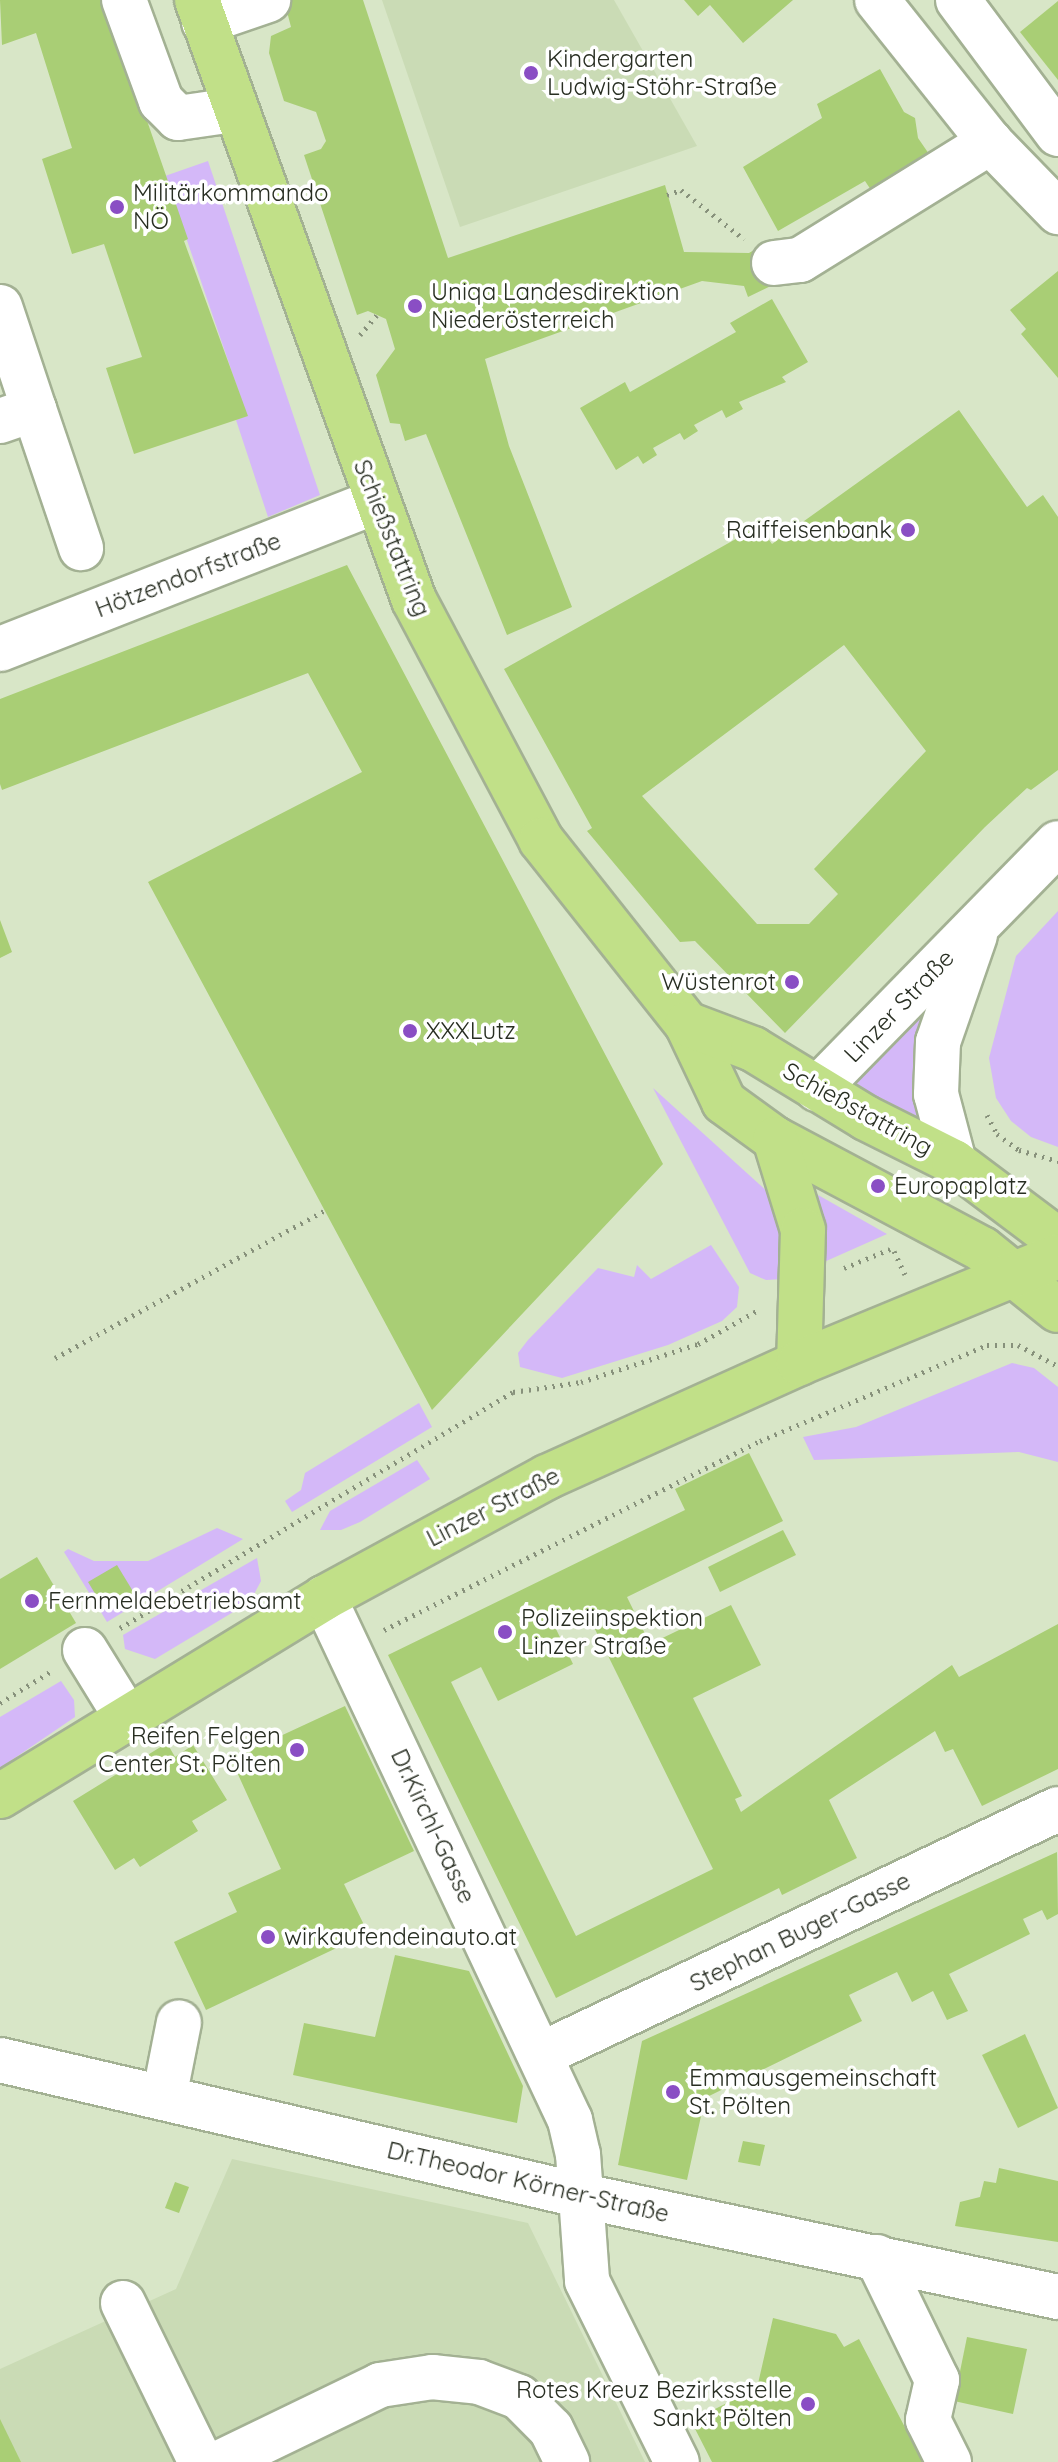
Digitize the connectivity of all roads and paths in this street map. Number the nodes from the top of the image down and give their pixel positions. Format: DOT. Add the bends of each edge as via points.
graph roads {
  1 [pos="124,0"];
  2 [pos="268,0"];
  3 [pos="877,0"];
  4 [pos="958,0"];
  5 [pos="201,11"];
  6 [pos="233,110"];
  7 [pos="1058,134"];
  8 [pos="990,142"];
  9 [pos="1041,167"];
  10 [pos="667,195"];
  11 [pos="1058,212"];
  12 [pos="765,256"];
  13 [pos="0,307"];
  14 [pos="17,415"];
  15 [pos="376,502"];
  16 [pos="81,548"];
  17 [pos="0,649"];
  18 [pos="1058,843"];
  19 [pos="980,922"];
  20 [pos="687,1024"];
  21 [pos="817,1089"];
  22 [pos="981,1101"];
  23 [pos="775,1139"];
  24 [pos="1058,1161"];
  25 [pos="954,1162"];
  26 [pos="324,1211"];
  27 [pos="1058,1240"];
  28 [pos="900,1241"];
  29 [pos="1058,1256"];
  30 [pos="828,1274"];
  31 [pos="1015,1275"];
  32 [pos="763,1307"];
  33 [pos="1058,1310"];
  34 [pos="55,1358"];
  35 [pos="799,1363"];
  36 [pos="1058,1366"];
  37 [pos="324,1598"];
  38 [pos="349,1648"];
  39 [pos="85,1650"];
  40 [pos="0,1703"];
  41 [pos="127,1718"];
  42 [pos="0,1796"];
  43 [pos="1058,1809"];
  44 [pos="179,2022"];
  45 [pos="542,2054"];
  46 [pos="0,2060"];
  47 [pos="164,2098"];
  48 [pos="583,2196"];
  49 [pos="877,2257"];
  50 [pos="1058,2297"];
  51 [pos="123,2303"];
  52 [pos="201,2462"];
  53 [pos="221,2462"];
  54 [pos="567,2462"];
  55 [pos="677,2462"];
  56 [pos="949,2462"];
  1 -- 6 [label="street" via="161,101 178,118"];
  2 -- 5 [label="street"];
  3 -- 8 [label="street"];
  4 -- 7 [label="street"];
  5 -- 6 [label="main road, Schießstattring"];
  6 -- 15 [label="main road, Schießstattring"];
  8 -- 9 [label="street"];
  8 -- 12 [label="street" via="800,260"];
  9 -- 11 [label="street"];
  10 -- 12 [label="path" via="681,190"];
  13 -- 14 [label="street"];
  14 -- 16 [label="street"];
  15 -- 17 [label="street, Hötzendorfstraße"];
  15 -- 20 [label="main road, Schießstattring" via="414,600 541,840"];
  18 -- 19 [label="street, Linzer Straße"];
  19 -- 21 [label="street, Linzer Straße"];
  19 -- 25 [label="street, Linzer Straße" via="938,1042 936,1094"];
  20 -- 21 [label="main road, Schießstattring" via="753,1049"];
  20 -- 23 [label="main road, Schießstattring" via="724,1102"];
  21 -- 25 [label="main road, Schießstattring"];
  22 -- 24 [label="path" via="997,1134 1019,1150"];
  23 -- 31 [label="main road, Schießstattring" via="926,1216"];
  23 -- 35 [label="main road" via="803,1230"];
  25 -- 27 [label="main road, Schießstattring"];
  26 -- 34 [label="path"];
  28 -- 30 [label="path"];
  29 -- 31 [label="main road, Linzer Straße"];
  31 -- 33 [label="main road, Schießstattring"];
  31 -- 35 [label="main road, Linzer Straße"];
  32 -- 39 [label="path" via="698,1344 581,1382 513,1392 272,1532"];
  35 -- 37 [label="main road, Linzer Straße" via="547,1477"];
  36 -- 38 [label="path" via="1018,1345 987,1345 760,1441"];
  37 -- 38 [label="street, Dr.Kirchl-Gasse"];
  37 -- 41 [label="main road, Linzer Straße"];
  38 -- 45 [label="street, Dr.Kirchl-Gasse"];
  39 -- 40 [label="path"];
  39 -- 41 [label="street"];
  41 -- 42 [label="main road, Linzer Straße"];
  43 -- 45 [label="street, Stephan Buger-Gasse"];
  44 -- 47 [label="street"];
  45 -- 48 [label="street, Dr.Kirchl-Gasse" via="570,2120"];
  46 -- 47 [label="street, Dr.Theodor Körner-Straße"];
  47 -- 48 [label="street, Dr.Theodor Körner-Straße"];
  48 -- 49 [label="street, Dr.Theodor Körner-Straße"];
  48 -- 55 [label="street, Dr.Kirchl-Gasse" via="587,2281"];
  49 -- 50 [label="street, Dr.Theodor Körner-Straße"];
  49 -- 56 [label="street" via="937,2380 928,2420"];
  51 -- 52 [label="street"];
  53 -- 54 [label="street" via="380,2385 432,2377 479,2382 519,2397 551,2429"];
}
